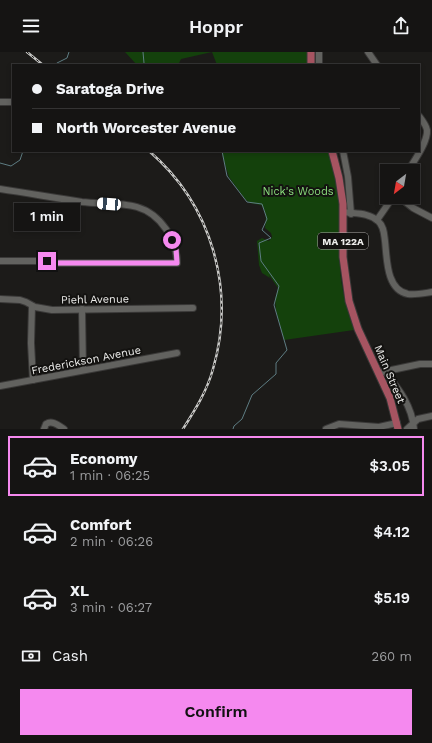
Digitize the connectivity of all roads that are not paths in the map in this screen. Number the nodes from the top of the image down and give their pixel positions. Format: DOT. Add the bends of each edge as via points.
graph roads {
  1 [pos="311,52"];
  2 [pos="319,52"];
  3 [pos="368,52"];
  4 [pos="311,64"];
  5 [pos="319,64"];
  6 [pos="376,64"];
  7 [pos="0,102"];
  8 [pos="12,102"];
  9 [pos="420,118"];
  10 [pos="420,151"];
  11 [pos="332,152"];
  12 [pos="343,152"];
  13 [pos="419,152"];
  14 [pos="412,164"];
  15 [pos="0,189"];
  16 [pos="388,204"];
  17 [pos="408,204"];
  18 [pos="347,213"];
  19 [pos="432,218"];
  20 [pos="377,220"];
  21 [pos="0,261"];
  22 [pos="432,292"];
  23 [pos="0,299"];
  24 [pos="32,306"];
  25 [pos="193,308"];
  26 [pos="82,309"];
  27 [pos="177,353"];
  28 [pos="432,364"];
  29 [pos="83,370"];
  30 [pos="382,372"];
  31 [pos="33,380"];
  32 [pos="0,386"];
  33 [pos="432,416"];
  34 [pos="398,426"];
  35 [pos="414,426"];
  36 [pos="60,428"];
  37 [pos="44,429"];
  38 [pos="326,429"];
  39 [pos="407,429"];
  1 -- 4 [label="main road"];
  2 -- 5 [label="street"];
  3 -- 6 [label="street"];
  7 -- 8 [label="street"];
  9 -- 10 [label="street" via="427,131"];
  11 -- 18 [label="main road, MA 122A"];
  12 -- 18 [label="street" via="348,177"];
  13 -- 14 [label="street"];
  15 -- 21 [label="street" via="83,202 138,207 156,218 168,233 176,248 177,263"];
  16 -- 20 [label="street"];
  17 -- 19 [label="street"];
  18 -- 20 [label="street" via="368,215"];
  18 -- 30 [label="main road, Main Street / MA 122A" via="344,266 349,301 358,329"];
  20 -- 22 [label="street" via="384,232 394,285 408,294"];
  23 -- 24 [label="street, Piehl Avenue" via="20,300"];
  24 -- 26 [label="street, Piehl Avenue" via="43,309"];
  24 -- 31 [label="street"];
  25 -- 26 [label="street, Piehl Avenue"];
  26 -- 29 [label="street"];
  27 -- 29 [label="street, Frederickson Avenue"];
  28 -- 30 [label="street"];
  29 -- 31 [label="street, Frederickson Avenue"];
  30 -- 34 [label="main road, Main Street / MA 122A"];
  30 -- 35 [label="street" via="408,405"];
  31 -- 32 [label="street, Frederickson Avenue"];
  33 -- 35 [label="street" via="418,420"];
  34 -- 38 [label="street" via="339,424"];
  35 -- 39 [label="street"];
  36 -- 37 [label="street" via="50,422"];
}
